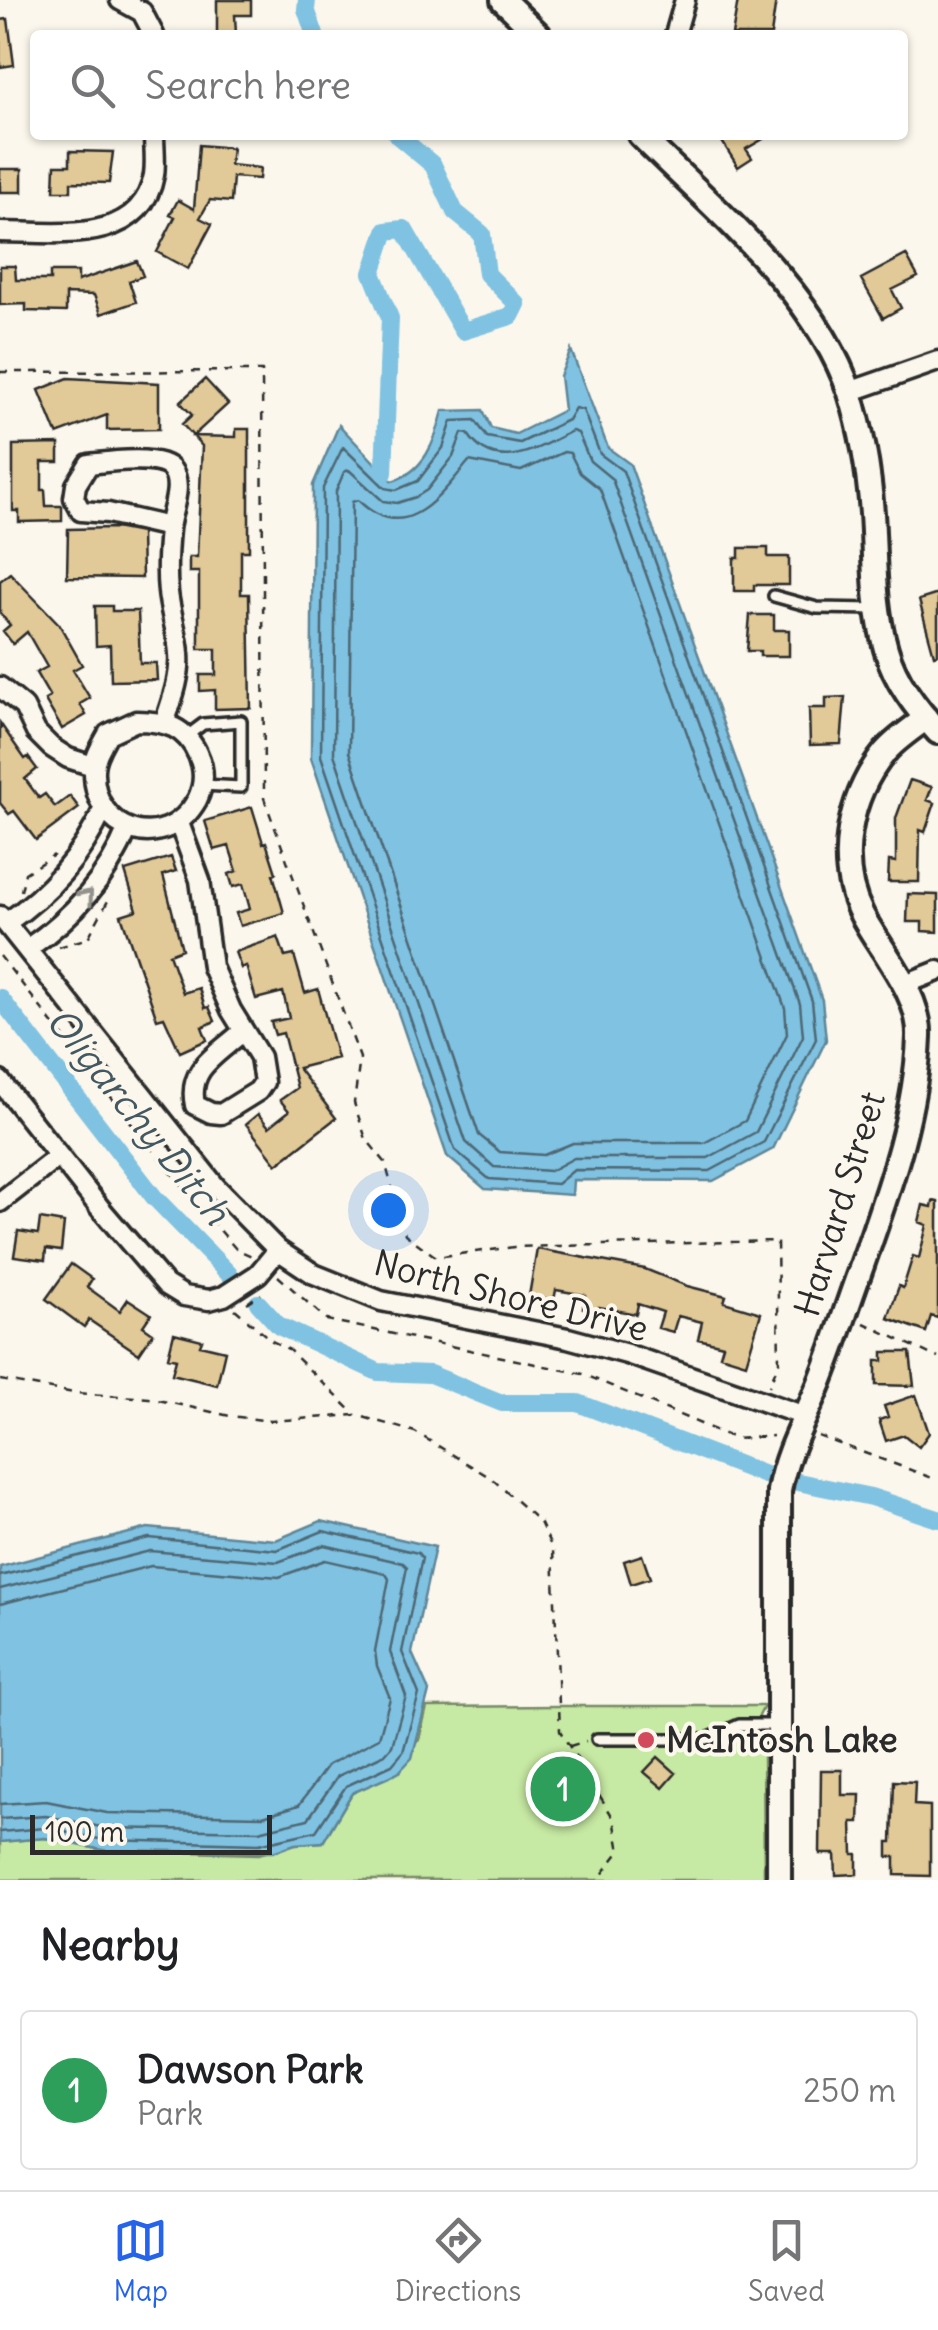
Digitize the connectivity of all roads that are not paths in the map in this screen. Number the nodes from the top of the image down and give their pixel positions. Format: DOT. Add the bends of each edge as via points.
graph roads {
  1 [pos="120,0"];
  2 [pos="503,0"];
  3 [pos="685,0"];
  4 [pos="151,30"];
  5 [pos="534,30"];
  6 [pos="676,30"];
  7 [pos="154,140"];
  8 [pos="645,140"];
  9 [pos="0,232"];
  10 [pos="938,360"];
  11 [pos="850,392"];
  12 [pos="169,527"];
  13 [pos="774,596"];
  14 [pos="876,609"];
  15 [pos="0,688"];
  16 [pos="934,720"];
  17 [pos="165,721"];
  18 [pos="187,736"];
  19 [pos="94,766"];
  20 [pos="202,785"];
  21 [pos="104,808"];
  22 [pos="180,822"];
  23 [pos="128,828"];
  24 [pos="3,920"];
  25 [pos="27,950"];
  26 [pos="938,972"];
  27 [pos="905,984"];
  28 [pos="242,1032"];
  29 [pos="0,1081"];
  30 [pos="59,1156"];
  31 [pos="0,1202"];
  32 [pos="278,1250"];
  33 [pos="808,1425"];
  34 [pos="778,1725"];
  35 [pos="596,1739"];
  36 [pos="780,1880"];
  1 -- 4 [label="street" via="142,12"];
  2 -- 5 [label="street"];
  3 -- 6 [label="street"];
  7 -- 9 [label="street" via="147,196 115,226 97,232"];
  8 -- 11 [label="street, Harvard Street" via="775,271 809,316"];
  10 -- 11 [label="street"];
  11 -- 14 [label="street, Harvard Street" via="866,467"];
  12 -- 12 [label="street" via="176,481 165,464 89,464 80,476 74,498 81,511"];
  12 -- 17 [label="street" via="167,590 180,655"];
  13 -- 14 [label="lane" via="816,608"];
  14 -- 16 [label="street, Harvard Street" via="903,688"];
  15 -- 19 [label="street" via="24,707 51,747"];
  16 -- 27 [label="street, Harvard Street" via="888,750 867,777 849,834 849,870 861,913"];
  17 -- 18 [label="street"];
  17 -- 19 [label="street" via="136,720 108,734"];
  18 -- 20 [label="street" via="203,765"];
  18 -- 20 [label="lane" via="203,724 241,721 242,787"];
  19 -- 21 [label="street"];
  20 -- 22 [label="street"];
  21 -- 23 [label="street"];
  21 -- 24 [label="street" via="66,872 33,904"];
  22 -- 23 [label="street" via="157,831"];
  22 -- 28 [label="street" via="200,880 212,967"];
  25 -- 23 [label="street, one-way" via="88,898"];
  24 -- 25 [label="street, North Shore Drive"];
  25 -- 32 [label="street, North Shore Drive" via="216,1188"];
  26 -- 27 [label="street"];
  27 -- 33 [label="street, Harvard Street" via="920,1032 904,1136"];
  28 -- 28 [label="street" via="260,1057 264,1082 230,1110 211,1114 195,1105 195,1074"];
  29 -- 30 [label="street"];
  30 -- 31 [label="street"];
  30 -- 32 [label="street" via="148,1266 184,1296 209,1300 244,1287 272,1272"];
  32 -- 33 [label="street, North Shore Drive" via="314,1274 381,1301 627,1354 763,1401"];
  33 -- 34 [label="street, Harvard Street" via="795,1434 779,1491"];
  34 -- 35 [label="lane" via="739,1725 707,1740"];
  34 -- 36 [label="street, Harvard Street"];
}
